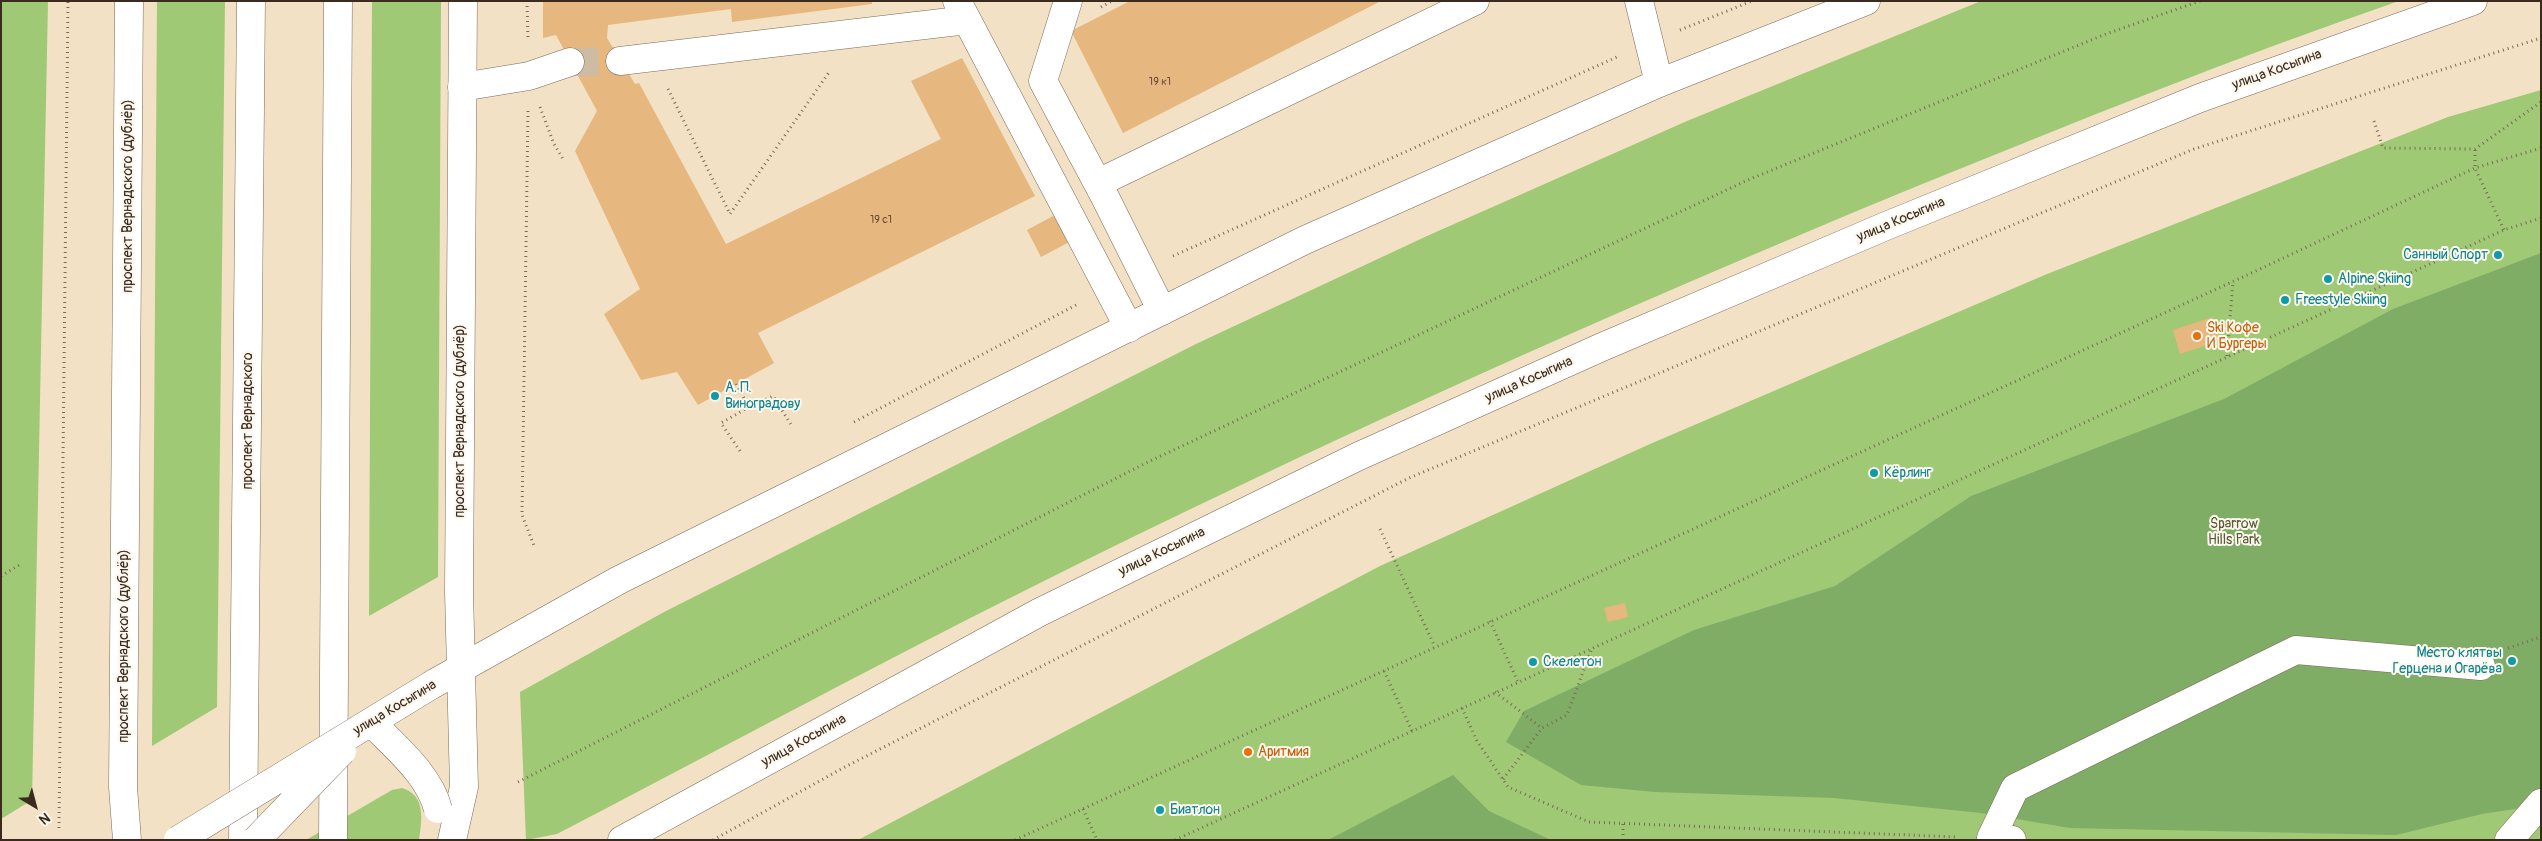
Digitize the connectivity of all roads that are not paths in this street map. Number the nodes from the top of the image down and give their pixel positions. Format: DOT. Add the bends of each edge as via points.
graph roads {
  1 [pos="129,1"];
  2 [pos="251,1"];
  3 [pos="338,1"];
  4 [pos="463,1"];
  5 [pos="1068,1"];
  6 [pos="1475,1"];
  7 [pos="1639,1"];
  8 [pos="1866,1"];
  9 [pos="2472,1"];
  10 [pos="962,11"];
  11 [pos="620,61"];
  12 [pos="570,62"];
  13 [pos="1659,84"];
  14 [pos="462,87"];
  15 [pos="1098,183"];
  16 [pos="1162,312"];
  17 [pos="1129,328"];
  18 [pos="2481,666"];
  19 [pos="460,668"];
  20 [pos="371,722"];
  21 [pos="2541,803"];
  22 [pos="2001,839"];
  23 [pos="127,840"];
  24 [pos="178,840"];
  25 [pos="243,840"];
  26 [pos="256,840"];
  27 [pos="333,840"];
  28 [pos="443,840"];
  29 [pos="452,840"];
  30 [pos="622,840"];
  31 [pos="2509,840"];
  1 -- 23 [label="main road, проспект Вернадского (дублёр)" via="123,786"];
  2 -- 25 [label="main road, проспект Вернадского"];
  3 -- 27 [label="main road"];
  4 -- 14 [label="main road, проспект Вернадского (дублёр)"];
  5 -- 15 [label="main road" via="1043,81"];
  6 -- 15 [label="main road"];
  7 -- 13 [label="main road"];
  8 -- 13 [label="main road, улица Косыгина"];
  9 -- 30 [label="main road, улица Косыгина" via="2200,98 1813,257 1368,452 1040,612"];
  10 -- 11 [label="main road" via="856,33"];
  10 -- 17 [label="main road"];
  12 -- 14 [label="main road" via="529,76"];
  13 -- 16 [label="main road, улица Косыгина" via="1305,240"];
  14 -- 19 [label="main road, проспект Вернадского (дублёр)"];
  15 -- 16 [label="main road"];
  16 -- 17 [label="main road, улица Косыгина"];
  17 -- 19 [label="main road, улица Косыгина" via="619,580"];
  18 -- 22 [label="main road" via="2296,650 2015,788"];
  19 -- 20 [label="main road, улица Косыгина, bridge"];
  19 -- 29 [label="main road, проспект Вернадского (дублёр)" via="464,787"];
  20 -- 24 [label="main road, улица Косыгина, bridge"];
  20 -- 26 [label="main road, bridge"];
  20 -- 28 [label="main road, bridge" via="421,776 435,797"];
  21 -- 31 [label="main road"];
}
